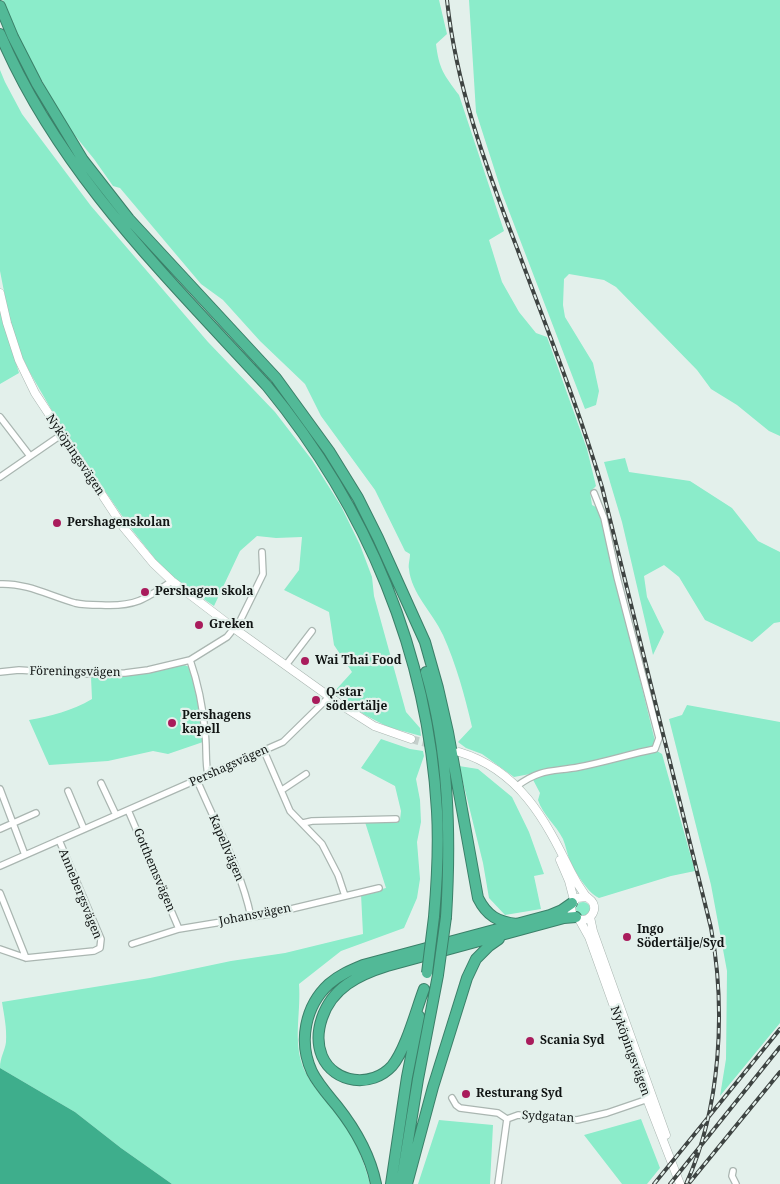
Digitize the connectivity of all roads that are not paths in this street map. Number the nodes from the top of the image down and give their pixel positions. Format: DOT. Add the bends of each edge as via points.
graph roads {
  1 [pos="0,6"];
  2 [pos="0,34"];
  3 [pos="0,293"];
  4 [pos="0,417"];
  5 [pos="61,435"];
  6 [pos="30,456"];
  7 [pos="0,478"];
  8 [pos="594,493"];
  9 [pos="262,552"];
  10 [pos="397,580"];
  11 [pos="172,581"];
  12 [pos="0,584"];
  13 [pos="235,629"];
  14 [pos="312,631"];
  15 [pos="190,660"];
  16 [pos="286,665"];
  17 [pos="0,672"];
  18 [pos="329,697"];
  19 [pos="411,739"];
  20 [pos="264,750"];
  21 [pos="459,752"];
  22 [pos="306,774"];
  23 [pos="208,775"];
  24 [pos="197,780"];
  25 [pos="101,783"];
  26 [pos="517,786"];
  27 [pos="0,789"];
  28 [pos="282,790"];
  29 [pos="68,791"];
  30 [pos="128,810"];
  31 [pos="36,813"];
  32 [pos="116,815"];
  33 [pos="541,817"];
  34 [pos="396,819"];
  35 [pos="303,823"];
  36 [pos="12,824"];
  37 [pos="0,829"];
  38 [pos="84,829"];
  39 [pos="59,840"];
  40 [pos="25,855"];
  41 [pos="0,866"];
  42 [pos="379,888"];
  43 [pos="0,894"];
  44 [pos="344,896"];
  45 [pos="587,897"];
  46 [pos="573,902"];
  47 [pos="251,917"];
  48 [pos="590,917"];
  49 [pos="578,918"];
  50 [pos="517,924"];
  51 [pos="179,929"];
  52 [pos="510,933"];
  53 [pos="132,944"];
  54 [pos="0,949"];
  55 [pos="26,958"];
  56 [pos="424,989"];
  57 [pos="452,1098"];
  58 [pos="650,1098"];
  59 [pos="507,1119"];
  60 [pos="733,1172"];
  61 [pos="376,1184"];
  62 [pos="391,1184"];
  63 [pos="401,1184"];
  64 [pos="407,1184"];
  65 [pos="498,1184"];
  66 [pos="680,1184"];
  67 [pos="685,1184"];
  68 [pos="736,1184"];
  1 -- 10 [label="highway" via="37,84 83,160 129,219 295,402 358,498"];
  2 -- 56 [label="highway, bridge" via="27,90 75,167 121,226 286,409 320,456 368,541 401,623 428,733 437,811 438,857"];
  3 -- 5 [label="main road, Nyköpingsvägen" via="22,368"];
  4 -- 6 [label="street"];
  5 -- 6 [label="street"];
  5 -- 11 [label="main road, Nyköpingsvägen" via="124,528"];
  6 -- 7 [label="street"];
  8 -- 26 [label="street" via="604,518 616,577 660,738 655,749 544,772"];
  9 -- 13 [label="street, Föreningsvägen" via="263,574"];
  10 -- 50 [label="highway" via="425,642 438,688 456,768 478,898 491,917"];
  10 -- 63 [label="highway, bridge" via="429,681 443,758 449,861 438,975"];
  11 -- 12 [label="street" via="139,602 115,606 76,603 36,589"];
  11 -- 13 [label="main road, Nyköpingsvägen"];
  13 -- 15 [label="street, Föreningsvägen"];
  13 -- 16 [label="main road, Nyköpingsvägen"];
  14 -- 16 [label="street"];
  15 -- 17 [label="street, Föreningsvägen" via="126,673"];
  15 -- 23 [label="street" via="196,676 204,726"];
  16 -- 18 [label="main road, Nyköpingsvägen"];
  18 -- 19 [label="main road, Nyköpingsvägen" via="374,726"];
  18 -- 20 [label="street, Pershagsvägen" via="284,742"];
  20 -- 23 [label="street, Pershagsvägen"];
  20 -- 28 [label="street"];
  21 -- 26 [label="main road" via="499,771"];
  22 -- 28 [label="street"];
  23 -- 24 [label="street, Pershagsvägen"];
  24 -- 30 [label="street, Pershagsvägen"];
  24 -- 47 [label="street, Kapellvägen" via="239,877"];
  25 -- 32 [label="street"];
  26 -- 33 [label="main road"];
  27 -- 36 [label="street"];
  28 -- 35 [label="street" via="290,811"];
  29 -- 38 [label="street"];
  30 -- 32 [label="street, Pershagsvägen"];
  30 -- 51 [label="street, Gotthemsvägen"];
  31 -- 36 [label="street"];
  32 -- 38 [label="street, Pershagsvägen"];
  33 -- 45 [label="main road"];
  33 -- 46 [label="main road" via="569,881"];
  34 -- 35 [label="street"];
  35 -- 44 [label="street" via="322,844 338,875"];
  36 -- 37 [label="street"];
  36 -- 40 [label="street"];
  38 -- 39 [label="street, Pershagsvägen"];
  39 -- 40 [label="street, Pershagsvägen"];
  39 -- 55 [label="street, Annebergsvägen" via="101,939 100,948"];
  40 -- 41 [label="street, Pershagsvägen"];
  42 -- 44 [label="street, Johansvägen"];
  43 -- 55 [label="street"];
  44 -- 47 [label="street, Johansvägen"];
  45 -- 46 [label="main road"];
  45 -- 48 [label="main road" via="594,906"];
  46 -- 49 [label="main road" via="572,911"];
  46 -- 50 [label="highway" via="550,915"];
  47 -- 51 [label="street, Johansvägen"];
  48 -- 49 [label="main road"];
  48 -- 58 [label="main road, Nyköpingsvägen"];
  49 -- 52 [label="highway" via="564,918"];
  49 -- 58 [label="main road, Nyköpingsvägen" via="589,937"];
  50 -- 61 [label="highway" via="363,965 340,976 315,1001 305,1031 308,1063 318,1082 353,1127 371,1163"];
  51 -- 53 [label="street, Johansvägen"];
  52 -- 56 [label="highway" via="387,966 352,980 334,996 320,1022 320,1047 327,1064 334,1071 360,1080 370,1079 392,1066"];
  52 -- 64 [label="highway" via="489,946 471,968 433,1087"];
  54 -- 55 [label="street"];
  56 -- 62 [label="highway"];
  57 -- 59 [label="street" via="460,1108 498,1113"];
  58 -- 59 [label="street, Sydgatan" via="577,1120 518,1115"];
  58 -- 66 [label="main road, Nyköpingsvägen"];
  58 -- 67 [label="main road, Nyköpingsvägen"];
  59 -- 65 [label="street, Sydgatan"];
  60 -- 68 [label="street"];
}
